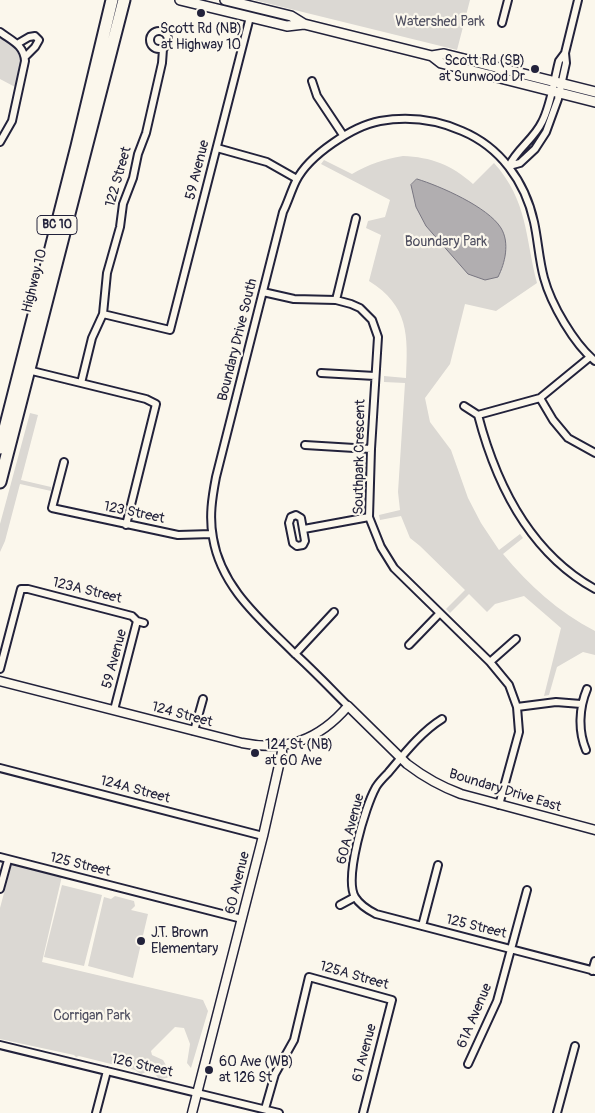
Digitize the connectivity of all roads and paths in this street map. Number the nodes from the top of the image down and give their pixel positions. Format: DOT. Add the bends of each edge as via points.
graph roads {
  1 [pos="124,0"];
  2 [pos="133,0"];
  3 [pos="180,0"];
  4 [pos="225,0"];
  5 [pos="508,0"];
  6 [pos="578,0"];
  7 [pos="111,1"];
  8 [pos="120,14"];
  9 [pos="250,17"];
  10 [pos="502,23"];
  11 [pos="304,24"];
  12 [pos="0,32"];
  13 [pos="17,44"];
  14 [pos="163,48"];
  15 [pos="432,56"];
  16 [pos="25,57"];
  17 [pos="312,80"];
  18 [pos="558,83"];
  19 [pos="555,92"];
  20 [pos="595,92"];
  21 [pos="595,102"];
  22 [pos="343,135"];
  23 [pos="0,142"];
  24 [pos="217,148"];
  25 [pos="509,166"];
  26 [pos="297,179"];
  27 [pos="356,218"];
  28 [pos="263,292"];
  29 [pos="336,300"];
  30 [pos="103,314"];
  31 [pos="592,359"];
  32 [pos="28,370"];
  33 [pos="320,373"];
  34 [pos="375,376"];
  35 [pos="81,383"];
  36 [pos="540,398"];
  37 [pos="464,406"];
  38 [pos="478,415"];
  39 [pos="305,445"];
  40 [pos="0,448"];
  41 [pos="371,449"];
  42 [pos="595,454"];
  43 [pos="64,462"];
  44 [pos="0,482"];
  45 [pos="369,517"];
  46 [pos="126,525"];
  47 [pos="304,529"];
  48 [pos="212,534"];
  49 [pos="595,589"];
  50 [pos="334,612"];
  51 [pos="439,614"];
  52 [pos="140,622"];
  53 [pos="516,639"];
  54 [pos="409,645"];
  55 [pos="295,654"];
  56 [pos="490,662"];
  57 [pos="0,669"];
  58 [pos="0,680"];
  59 [pos="587,689"];
  60 [pos="203,699"];
  61 [pos="581,704"];
  62 [pos="348,706"];
  63 [pos="517,707"];
  64 [pos="114,710"];
  65 [pos="442,719"];
  66 [pos="194,731"];
  67 [pos="281,746"];
  68 [pos="586,750"];
  69 [pos="400,758"];
  70 [pos="0,768"];
  71 [pos="499,804"];
  72 [pos="595,830"];
  73 [pos="263,836"];
  74 [pos="0,858"];
  75 [pos="8,860"];
  76 [pos="438,865"];
  77 [pos="0,889"];
  78 [pos="527,890"];
  79 [pos="355,897"];
  80 [pos="340,905"];
  81 [pos="242,919"];
  82 [pos="422,926"];
  83 [pos="511,948"];
  84 [pos="595,960"];
  85 [pos="594,971"];
  86 [pos="392,1000"];
  87 [pos="0,1044"];
  88 [pos="575,1046"];
  89 [pos="468,1064"];
  90 [pos="107,1071"];
  91 [pos="198,1092"];
  92 [pos="265,1109"];
  93 [pos="96,1113"];
  94 [pos="192,1113"];
  95 [pos="278,1113"];
  96 [pos="363,1113"];
  97 [pos="557,1113"];
  1 -- 8 [label="highway, Highway 10 / BC 10"];
  2 -- 8 [label="highway"];
  3 -- 9 [label="main road"];
  4 -- 11 [label="main road" via="291,16"];
  5 -- 10 [label="street"];
  6 -- 18 [label="street" via="565,53 559,61"];
  7 -- 40 [label="highway, Highway 10 / BC 10"];
  8 -- 32 [label="highway, Highway 10 / BC 10"];
  9 -- 11 [label="main road" via="287,26"];
  9 -- 24 [label="street, 59 Avenue"];
  11 -- 15 [label="main road"];
  12 -- 13 [label="street"];
  13 -- 16 [label="street"];
  13 -- 16 [label="street" via="35,36 39,40"];
  14 -- 30 [label="street, 122 Street" via="146,132 106,273"];
  15 -- 18 [label="main road" via="444,54"];
  15 -- 19 [label="main road" via="441,63"];
  16 -- 23 [label="street" via="12,121"];
  17 -- 22 [label="street" via="317,96"];
  18 -- 19 [label="street"];
  18 -- 20 [label="main road"];
  19 -- 21 [label="main road"];
  19 -- 25 [label="street" via="546,132 520,163"];
  22 -- 25 [label="street, Boundary Drive South" via="370,123 399,118 424,119 468,133 498,153"];
  22 -- 26 [label="street, Boundary Drive South" via="311,162"];
  24 -- 26 [label="street" via="267,162"];
  24 -- 30 [label="street, 59 Avenue" via="170,330"];
  25 -- 31 [label="street, Boundary Drive South" via="530,207 544,278 555,304 577,342"];
  26 -- 28 [label="street, Boundary Drive South" via="283,212"];
  27 -- 29 [label="street"];
  28 -- 29 [label="street, Southpark Crescent" via="305,300"];
  28 -- 48 [label="street, Boundary Drive South" via="216,477 211,506"];
  29 -- 34 [label="street, Southpark Crescent" via="360,308 372,320 378,338"];
  30 -- 35 [label="street, 122 Street" via="92,338"];
  31 -- 36 [label="street"];
  32 -- 35 [label="street"];
  32 -- 44 [label="highway, Highway 10 / BC 10"];
  33 -- 34 [label="street"];
  34 -- 41 [label="street, Southpark Crescent"];
  35 -- 46 [label="street" via="156,404"];
  36 -- 38 [label="street"];
  36 -- 42 [label="street" via="568,438"];
  37 -- 38 [label="street"];
  38 -- 49 [label="street" via="494,467 518,516 559,562"];
  39 -- 41 [label="street"];
  41 -- 45 [label="street, Southpark Crescent"];
  43 -- 46 [label="street, 123 Street" via="52,508"];
  45 -- 47 [label="street"];
  45 -- 51 [label="street, Southpark Crescent" via="394,568"];
  46 -- 48 [label="street, 123 Street" via="178,535"];
  48 -- 55 [label="street, Boundary Drive South" via="220,562 237,594"];
  50 -- 55 [label="street"];
  51 -- 54 [label="street"];
  51 -- 56 [label="street, Southpark Crescent"];
  52 -- 57 [label="street, 123A Street" via="132,616 26,587"];
  52 -- 64 [label="street, 59 Avenue"];
  53 -- 56 [label="street"];
  55 -- 62 [label="street, Boundary Drive South"];
  56 -- 63 [label="street, Southpark Crescent" via="509,685"];
  58 -- 64 [label="street, 124 Street"];
  59 -- 61 [label="street"];
  60 -- 66 [label="street"];
  61 -- 63 [label="street" via="556,702"];
  61 -- 68 [label="street" via="581,739"];
  62 -- 67 [label="street, 124 Street" via="312,737"];
  62 -- 69 [label="street, Boundary Drive East"];
  63 -- 71 [label="street, Southpark Crescent" via="519,732"];
  64 -- 66 [label="street, 124 Street"];
  65 -- 69 [label="street, 60A Avenue" via="430,726"];
  66 -- 67 [label="street, 124 Street" via="247,744"];
  67 -- 73 [label="street, 60 Avenue"];
  69 -- 71 [label="street, Boundary Drive East" via="446,788"];
  69 -- 79 [label="street, 60A Avenue" via="376,787 368,809 353,863 351,884"];
  70 -- 73 [label="street, 124A Street"];
  71 -- 72 [label="street, Boundary Drive East"];
  73 -- 81 [label="street, 60 Avenue"];
  74 -- 75 [label="street, 125 Street"];
  75 -- 77 [label="street"];
  75 -- 81 [label="street, 125 Street"];
  76 -- 82 [label="street"];
  78 -- 83 [label="street, 61A Avenue"];
  79 -- 80 [label="street"];
  79 -- 82 [label="street, 125 Street" via="376,914"];
  81 -- 91 [label="street, 60 Avenue"];
  82 -- 83 [label="street, 125 Street"];
  83 -- 85 [label="street, 125 Street"];
  83 -- 89 [label="street, 61A Avenue" via="497,1001"];
  84 -- 85 [label="street"];
  86 -- 92 [label="street, 125A Street" via="309,977 294,1040 275,1074"];
  86 -- 96 [label="street, 61 Avenue"];
  87 -- 90 [label="street, 126 Street"];
  88 -- 97 [label="street"];
  90 -- 91 [label="street, 126 Street"];
  90 -- 93 [label="street"];
  91 -- 92 [label="street, 126 Street"];
  91 -- 94 [label="street, 60 Avenue"];
  92 -- 95 [label="street, 126 Street"];
}
